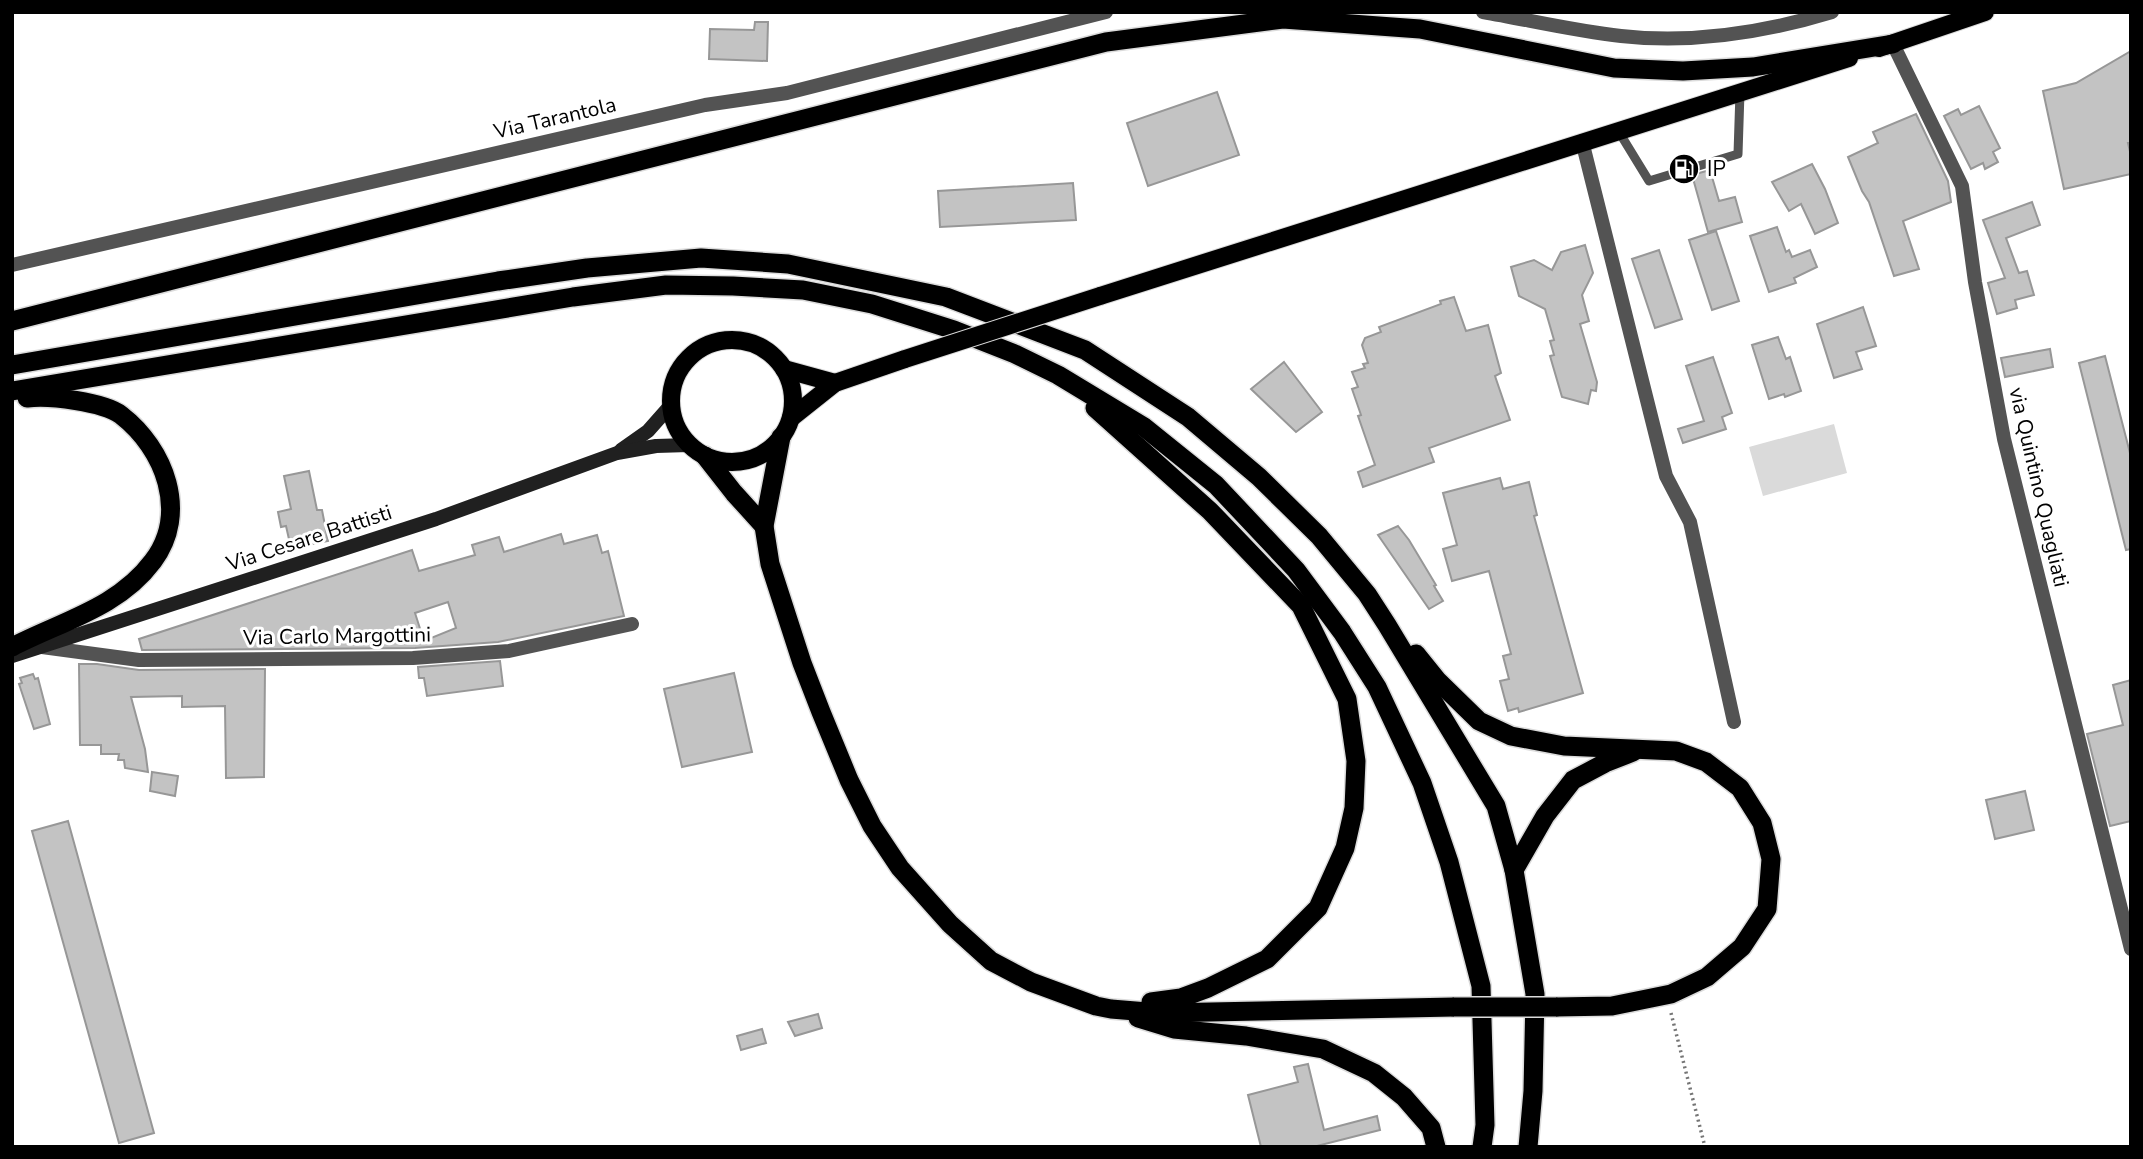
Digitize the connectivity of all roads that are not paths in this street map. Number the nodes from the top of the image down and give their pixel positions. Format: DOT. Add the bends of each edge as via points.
graph roads {
  1 [pos="1106,12"];
  2 [pos="1483,12"];
  3 [pos="1832,12"];
  4 [pos="1985,12"];
  5 [pos="1893,44"];
  6 [pos="1740,92"];
  7 [pos="1619,132"];
  8 [pos="1582,141"];
  9 [pos="12,265"];
  10 [pos="12,321"];
  11 [pos="12,365"];
  12 [pos="784,369"];
  13 [pos="1058,375"];
  14 [pos="835,383"];
  15 [pos="12,391"];
  16 [pos="12,400"];
  17 [pos="671,405"];
  18 [pos="791,418"];
  19 [pos="781,437"];
  20 [pos="697,451"];
  21 [pos="617,453"];
  22 [pos="764,526"];
  23 [pos="632,624"];
  24 [pos="1387,625"];
  25 [pos="12,647"];
  26 [pos="41,647"];
  27 [pos="12,656"];
  28 [pos="1734,722"];
  29 [pos="1644,748"];
  30 [pos="1514,870"];
  31 [pos="2131,948"];
  32 [pos="1111,1009"];
  33 [pos="1436,1147"];
  34 [pos="1482,1147"];
  35 [pos="1528,1147"];
  1 -- 9 [label="street, Via Tarantola" via="787,93 705,105"];
  2 -- 3 [label="street" via="1621,36 1709,38 1787,26"];
  4 -- 5 [label="main road"];
  5 -- 6 [label="main road"];
  5 -- 10 [label="highway" via="1754,67 1669,71 1614,68 1419,29 1283,19 1106,42"];
  5 -- 31 [label="street, via Quintino Quagliati" via="1962,186 2004,439"];
  6 -- 7 [label="main road"];
  6 -- 7 [label="lane" via="1738,153 1649,181"];
  7 -- 8 [label="main road"];
  8 -- 14 [label="main road, bridge"];
  8 -- 28 [label="street" via="1666,476 1690,523"];
  11 -- 24 [label="highway" via="587,268 701,258 788,264 946,297 1085,350 1188,417 1259,477 1319,536"];
  12 -- 14 [label="main road"];
  12 -- 17 [label="main road" via="771,354 753,344 734,340 714,343 682,366 673,385"];
  12 -- 18 [label="main road" via="793,393"];
  13 -- 15 [label="highway" via="954,330 872,304 803,290 666,285"];
  13 -- 32 [label="highway" via="1210,511 1301,606 1347,699 1356,761 1354,808 1345,848 1318,908 1267,959 1208,988 1181,998"];
  13 -- 34 [label="highway" via="1144,428 1216,485 1296,570 1377,687 1422,783 1449,862 1481,986"];
  14 -- 18 [label="main road"];
  16 -- 25 [label="highway" via="78,400 119,413 146,439 162,465 170,496 169,529 153,561 124,592 84,616"];
  17 -- 20 [label="main road" via="676,426"];
  17 -- 21 [label="main road, Via Cesare Battisti" via="648,431"];
  18 -- 19 [label="main road"];
  19 -- 20 [label="main road" via="766,452 747,460 726,462"];
  19 -- 22 [label="highway"];
  20 -- 21 [label="main road, Via Cesare Battisti" via="656,446"];
  20 -- 22 [label="highway"];
  21 -- 26 [label="main road, Via Cesare Battisti" via="436,519"];
  22 -- 32 [label="highway" via="770,564 821,712 860,803 900,868 991,961 1031,982"];
  23 -- 26 [label="street, Via Carlo Margottini" via="509,651 413,658 139,660"];
  24 -- 29 [label="highway" via="1479,721 1511,736 1564,746"];
  24 -- 30 [label="highway" via="1496,806"];
  26 -- 27 [label="main road, Via Cesare Battisti"];
  29 -- 30 [label="highway" via="1573,780 1545,816"];
  29 -- 32 [label="highway, bridge" via="1676,751 1706,762 1740,788 1762,823 1771,859 1767,909 1742,947 1707,977 1671,994 1612,1006 1160,1013"];
  30 -- 35 [label="highway" via="1535,994"];
  32 -- 33 [label="highway" via="1174,1029 1323,1049 1374,1073 1404,1097 1431,1128"];
}
